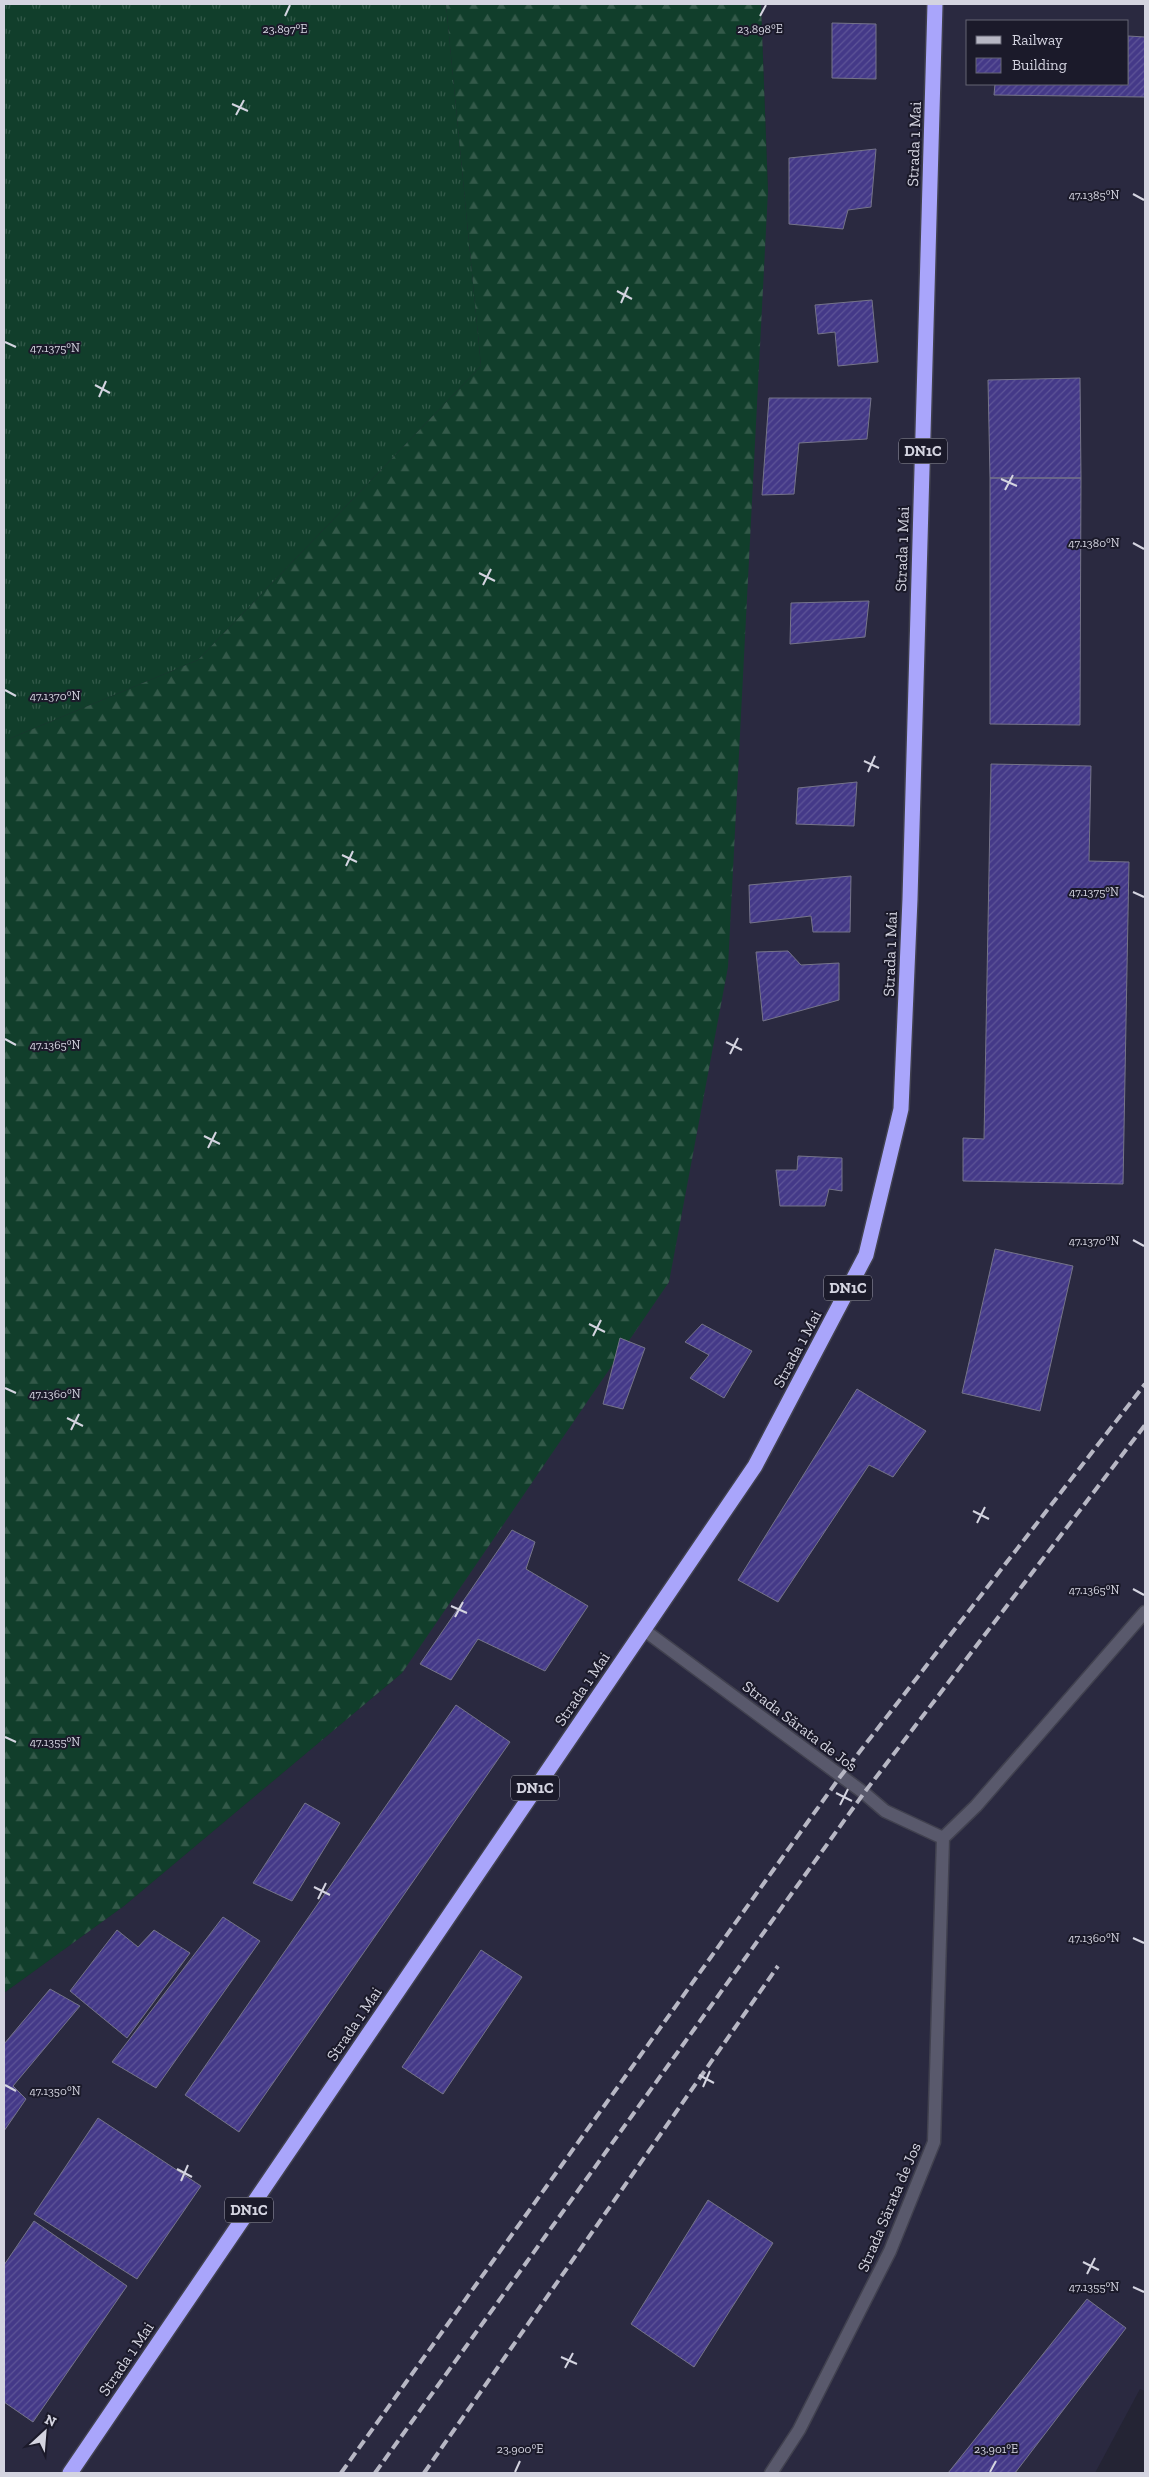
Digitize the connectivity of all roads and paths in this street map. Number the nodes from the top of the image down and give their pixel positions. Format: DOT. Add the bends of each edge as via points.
graph roads {
  1 [pos="935,4"];
  2 [pos="1145,1612"];
  3 [pos="644,1630"];
  4 [pos="943,1838"];
  5 [pos="70,2473"];
  6 [pos="771,2473"];
  1 -- 3 [label="highway, Strada 1 Mai / DN1C" via="902,1109 866,1255 755,1466"];
  2 -- 4 [label="lane" via="976,1806"];
  3 -- 4 [label="lane, Strada Sărata de Jos" via="885,1811"];
  3 -- 5 [label="highway, Strada 1 Mai / DN1C"];
  4 -- 6 [label="lane, Strada Sărata de Jos" via="934,2142 890,2251 799,2430"];
}
